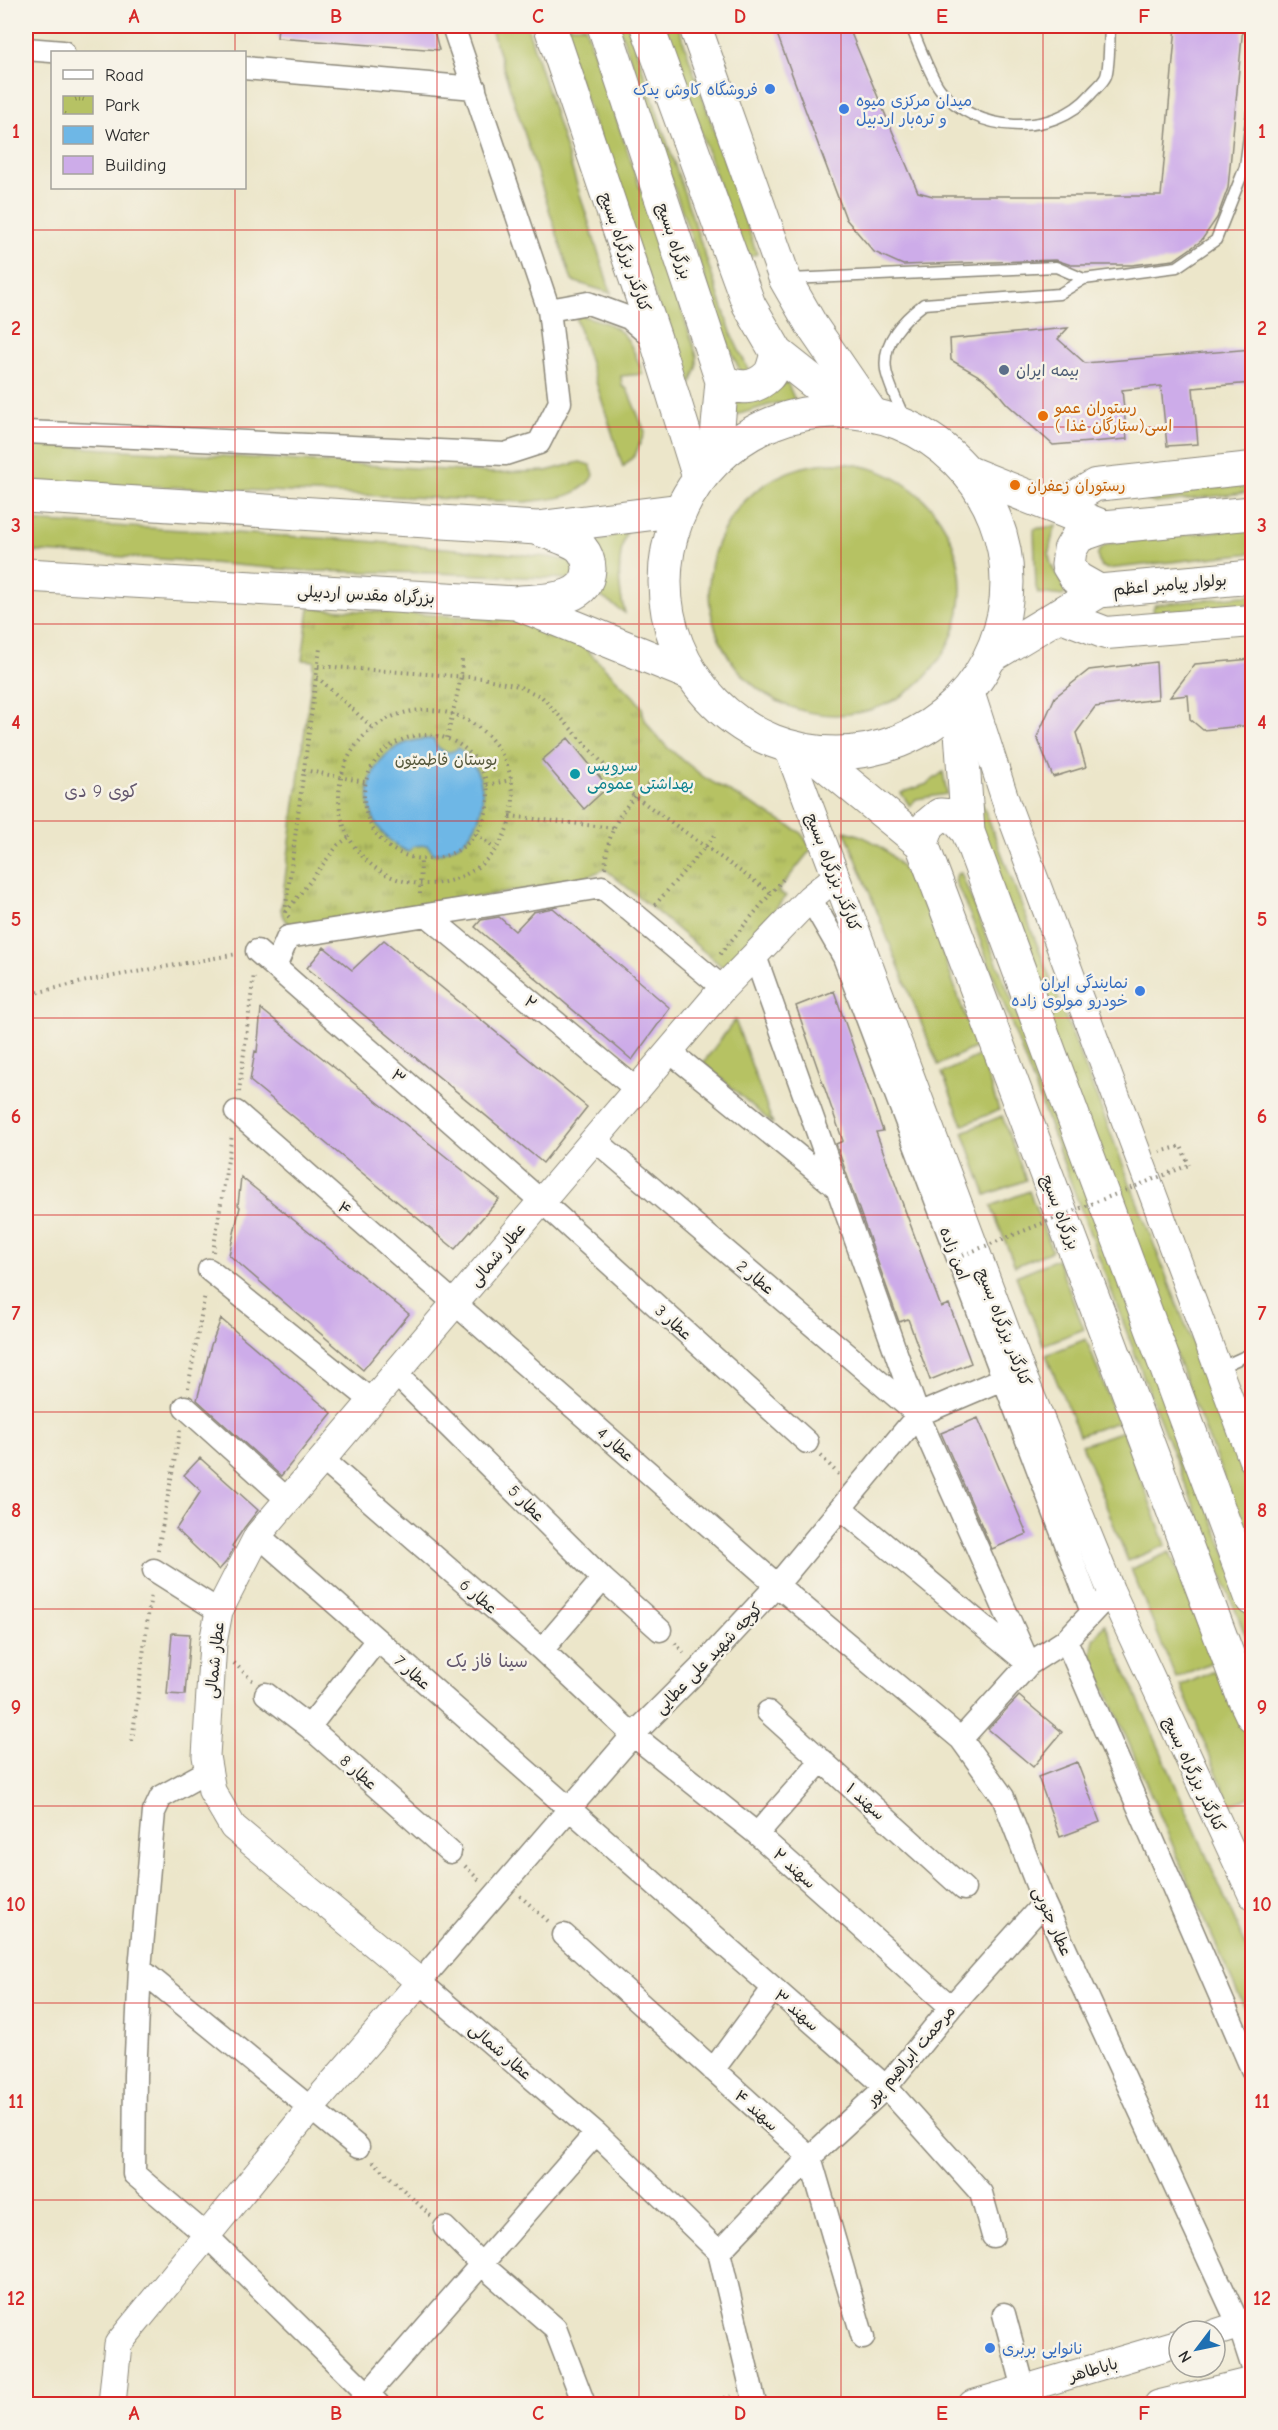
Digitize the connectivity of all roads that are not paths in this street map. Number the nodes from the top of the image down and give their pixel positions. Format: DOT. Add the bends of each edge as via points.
graph roads {
  1 [pos="453,26"];
  2 [pos="550,26"];
  3 [pos="604,26"];
  4 [pos="647,26"];
  5 [pos="695,26"];
  6 [pos="911,26"];
  7 [pos="1110,26"];
  8 [pos="26,49"];
  9 [pos="51,51"];
  10 [pos="246,68"];
  11 [pos="475,88"];
  12 [pos="1252,112"];
  13 [pos="785,279"];
  14 [pos="1084,279"];
  15 [pos="549,310"];
  16 [pos="657,343"];
  17 [pos="777,353"];
  18 [pos="722,381"];
  19 [pos="862,413"];
  20 [pos="908,427"];
  21 [pos="26,432"];
  22 [pos="1252,468"];
  23 [pos="707,470"];
  24 [pos="966,472"];
  25 [pos="26,496"];
  26 [pos="1057,508"];
  27 [pos="681,510"];
  28 [pos="1252,513"];
  29 [pos="1104,527"];
  30 [pos="537,528"];
  31 [pos="26,575"];
  32 [pos="1252,578"];
  33 [pos="1099,591"];
  34 [pos="516,603"];
  35 [pos="1059,615"];
  36 [pos="1252,621"];
  37 [pos="991,656"];
  38 [pos="693,675"];
  39 [pos="964,696"];
  40 [pos="799,749"];
  41 [pos="968,832"];
  42 [pos="922,844"];
  43 [pos="836,877"];
  44 [pos="810,898"];
  45 [pos="427,915"];
  46 [pos="257,951"];
  47 [pos="755,956"];
  48 [pos="275,967"];
  49 [pos="723,988"];
  50 [pos="669,1051"];
  51 [pos="636,1089"];
  52 [pos="236,1112"];
  53 [pos="594,1139"];
  54 [pos="836,1187"];
  55 [pos="541,1201"];
  56 [pos="209,1270"];
  57 [pos="454,1304"];
  58 [pos="1252,1353"];
  59 [pos="1218,1368"];
  60 [pos="395,1373"];
  61 [pos="1012,1375"];
  62 [pos="372,1401"];
  63 [pos="185,1407"];
  64 [pos="1244,1412"];
  65 [pos="918,1415"];
  66 [pos="807,1442"];
  67 [pos="1252,1459"];
  68 [pos="322,1460"];
  69 [pos="288,1500"];
  70 [pos="849,1500"];
  71 [pos="258,1535"];
  72 [pos="154,1570"];
  73 [pos="603,1578"];
  74 [pos="777,1585"];
  75 [pos="1111,1591"];
  76 [pos="1252,1599"];
  77 [pos="219,1611"];
  78 [pos="1092,1612"];
  79 [pos="660,1630"];
  80 [pos="377,1640"];
  81 [pos="1066,1640"];
  82 [pos="542,1650"];
  83 [pos="1029,1664"];
  84 [pos="266,1694"];
  85 [pos="768,1712"];
  86 [pos="1252,1715"];
  87 [pos="309,1727"];
  88 [pos="633,1735"];
  89 [pos="961,1739"];
  90 [pos="822,1760"];
  91 [pos="208,1771"];
  92 [pos="568,1810"];
  93 [pos="757,1834"];
  94 [pos="450,1852"];
  95 [pos="964,1889"];
  96 [pos="1252,1895"];
  97 [pos="1044,1903"];
  98 [pos="564,1935"];
  99 [pos="140,1969"];
  100 [pos="420,1982"];
  101 [pos="773,1989"];
  102 [pos="951,2007"];
  103 [pos="1252,2069"];
  104 [pos="713,2070"];
  105 [pos="886,2087"];
  106 [pos="311,2108"];
  107 [pos="596,2133"];
  108 [pos="357,2147"];
  109 [pos="810,2157"];
  110 [pos="445,2229"];
  111 [pos="206,2235"];
  112 [pos="993,2236"];
  113 [pos="719,2252"];
  114 [pos="481,2264"];
  115 [pos="1004,2314"];
  116 [pos="1236,2326"];
  117 [pos="863,2338"];
  118 [pos="1167,2347"];
  119 [pos="1252,2365"];
  120 [pos="1252,2381"];
  121 [pos="1024,2389"];
  122 [pos="752,2397"];
  123 [pos="369,2401"];
  124 [pos="112,2404"];
  125 [pos="584,2404"];
  126 [pos="972,2404"];
  127 [pos="1158,2404"];
  1 -- 11 [label="street"];
  2 -- 16 [label="main road, کنارگذر بزرگراه بسیج"];
  3 -- 18 [label="main road, بزرگراه بسیج"];
  4 -- 17 [label="main road" via="749,305"];
  5 -- 13 [label="main road"];
  6 -- 7 [label="lane" via="939,88 963,110 993,123 1025,125 1057,118 1084,102 1106,77"];
  8 -- 9 [label="street"];
  10 -- 11 [label="street"];
  11 -- 15 [label="street"];
  12 -- 14 [label="lane" via="1245,167 1216,240 1177,267"];
  13 -- 14 [label="lane" via="1056,267"];
  13 -- 19 [label="main road"];
  14 -- 20 [label="lane" via="1059,294 924,304 909,315 889,343 886,369"];
  15 -- 16 [label="street" via="588,303 629,318"];
  15 -- 21 [label="street" via="560,402 539,443 505,454"];
  16 -- 23 [label="main road, کنارگذر بزرگراه بسیج"];
  17 -- 18 [label="main road" via="769,375 751,386 736,387"];
  17 -- 19 [label="main road"];
  18 -- 23 [label="main road, بزرگراه بسیج"];
  19 -- 20 [label="main road"];
  19 -- 23 [label="main road" via="813,412 778,421 744,437"];
  20 -- 24 [label="main road" via="940,446"];
  22 -- 26 [label="main road" via="1095,485"];
  23 -- 27 [label="main road"];
  24 -- 26 [label="main road"];
  24 -- 37 [label="main road" via="993,513 1006,560 1005,609"];
  25 -- 30 [label="main road"];
  26 -- 29 [label="main road"];
  27 -- 30 [label="main road"];
  27 -- 38 [label="main road" via="668,551 666,594 674,636"];
  28 -- 29 [label="main road"];
  29 -- 33 [label="main road" via="1078,536 1068,565 1076,578"];
  30 -- 34 [label="main road" via="580,547 589,561 588,579 579,591 565,597"];
  31 -- 34 [label="main road, بزرگراه مقدس اردبیلی"];
  32 -- 33 [label="main road, بولوار پیامبر اعظم"];
  33 -- 35 [label="main road, بولوار پیامبر اعظم"];
  34 -- 38 [label="main road, بزرگراه مقدس اردبیلی"];
  35 -- 36 [label="main road" via="1107,633"];
  35 -- 37 [label="main road, بولوار پیامبر اعظم"];
  37 -- 39 [label="main road"];
  38 -- 40 [label="main road" via="718,706 750,730"];
  39 -- 40 [label="main road" via="927,728 891,745 851,753"];
  39 -- 41 [label="main road"];
  39 -- 59 [label="street"];
  40 -- 42 [label="main road, بزرگراه بسیج"];
  40 -- 43 [label="street, کنارگذر بزرگراه بسیج"];
  41 -- 42 [label="main road" via="954,816 940,815 928,825"];
  41 -- 76 [label="main road"];
  42 -- 86 [label="main road, بزرگراه بسیج"];
  43 -- 44 [label="street, عطار شمالی"];
  43 -- 61 [label="street, کنارگذر بزرگراه بسیج"];
  44 -- 47 [label="street, عطار شمالی"];
  44 -- 61 [label="street, امن زاده" via="844,957"];
  45 -- 48 [label="street" via="288,937"];
  45 -- 49 [label="street" via="603,876"];
  45 -- 51 [label="street, ۲"];
  46 -- 48 [label="street, ۳"];
  47 -- 49 [label="street, عطار شمالی"];
  47 -- 54 [label="street"];
  48 -- 55 [label="street, ۳"];
  49 -- 50 [label="street, عطار شمالی"];
  50 -- 51 [label="street, عطار شمالی"];
  50 -- 54 [label="street"];
  51 -- 53 [label="street, عطار شمالی"];
  52 -- 57 [label="street, ۴"];
  53 -- 55 [label="street, عطار شمالی"];
  53 -- 65 [label="street, عطار 2"];
  54 -- 65 [label="street"];
  55 -- 57 [label="street, عطار شمالی"];
  55 -- 66 [label="street, عطار 3"];
  56 -- 62 [label="street"];
  57 -- 60 [label="street, عطار شمالی"];
  57 -- 74 [label="street, عطار 4"];
  58 -- 59 [label="lane"];
  59 -- 64 [label="street"];
  60 -- 62 [label="street, عطار شمالی"];
  60 -- 73 [label="street, عطار 5"];
  61 -- 65 [label="street, کوچه شهید علی عطایی"];
  61 -- 75 [label="street, کنارگذر بزرگراه بسیج"];
  61 -- 78 [label="street, امن زاده"];
  62 -- 68 [label="street, عطار شمالی"];
  63 -- 69 [label="street"];
  64 -- 67 [label="street"];
  65 -- 70 [label="street, کوچه شهید علی عطایی"];
  65 -- 83 [label="street"];
  68 -- 69 [label="street, عطار شمالی"];
  68 -- 82 [label="street, عطار 6"];
  69 -- 71 [label="street, عطار شمالی"];
  70 -- 74 [label="street, کوچه شهید علی عطایی"];
  70 -- 83 [label="street"];
  71 -- 77 [label="street, عطار شمالی"];
  71 -- 80 [label="street, عطار 7"];
  72 -- 77 [label="street"];
  73 -- 79 [label="street, عطار 5"];
  73 -- 82 [label="street"];
  74 -- 88 [label="street, کوچه شهید علی عطایی"];
  74 -- 89 [label="street, عطار جنوبی"];
  75 -- 78 [label="street"];
  75 -- 96 [label="street, کنارگذر بزرگراه بسیج"];
  77 -- 91 [label="street, عطار شمالی" via="213,1643"];
  78 -- 81 [label="street"];
  80 -- 87 [label="street"];
  80 -- 92 [label="street, عطار 7"];
  81 -- 83 [label="street"];
  81 -- 103 [label="street"];
  82 -- 88 [label="street, عطار 6"];
  83 -- 89 [label="street"];
  84 -- 87 [label="street, عطار 8"];
  85 -- 90 [label="street, سهند ۱"];
  87 -- 94 [label="street, عطار 8"];
  88 -- 92 [label="street, کوچه شهید علی عطایی"];
  88 -- 93 [label="street, سهند ۲"];
  89 -- 97 [label="street, عطار جنوبی" via="1003,1797"];
  90 -- 93 [label="street"];
  90 -- 95 [label="street, سهند ۱"];
  91 -- 99 [label="street" via="160,1797 154,1812"];
  91 -- 100 [label="street, عطار شمالی" via="212,1791 233,1827"];
  92 -- 100 [label="street, کوچه شهید علی عطایی"];
  92 -- 101 [label="street, سهند ۳"];
  93 -- 102 [label="street, سهند ۲"];
  97 -- 102 [label="street, مرحمت ابراهیم پور"];
  97 -- 116 [label="street, عطار جنوبی"];
  98 -- 104 [label="street, سهند ۴"];
  99 -- 106 [label="street"];
  99 -- 111 [label="street" via="135,2174"];
  100 -- 106 [label="street"];
  100 -- 107 [label="street, عطار شمالی"];
  101 -- 104 [label="street"];
  101 -- 105 [label="street, سهند ۳"];
  102 -- 105 [label="street, مرحمت ابراهیم پور"];
  104 -- 109 [label="street, سهند ۴"];
  105 -- 109 [label="street, مرحمت ابراهیم پور"];
  105 -- 112 [label="street, سهند ۳" via="981,2193"];
  106 -- 108 [label="street"];
  106 -- 111 [label="street"];
  107 -- 113 [label="street, عطار شمالی"];
  107 -- 114 [label="street"];
  109 -- 113 [label="street, مرحمت ابراهیم پور"];
  109 -- 117 [label="street"];
  110 -- 114 [label="street"];
  111 -- 123 [label="street"];
  111 -- 124 [label="street" via="118,2344"];
  113 -- 122 [label="street"];
  114 -- 123 [label="street"];
  114 -- 125 [label="street" via="555,2328"];
  115 -- 121 [label="street"];
  116 -- 119 [label="street, عطار جنوبی"];
  118 -- 121 [label="street, باباطاهر"];
  120 -- 127 [label="street"];
  121 -- 126 [label="street, باباطاهر"];
}
